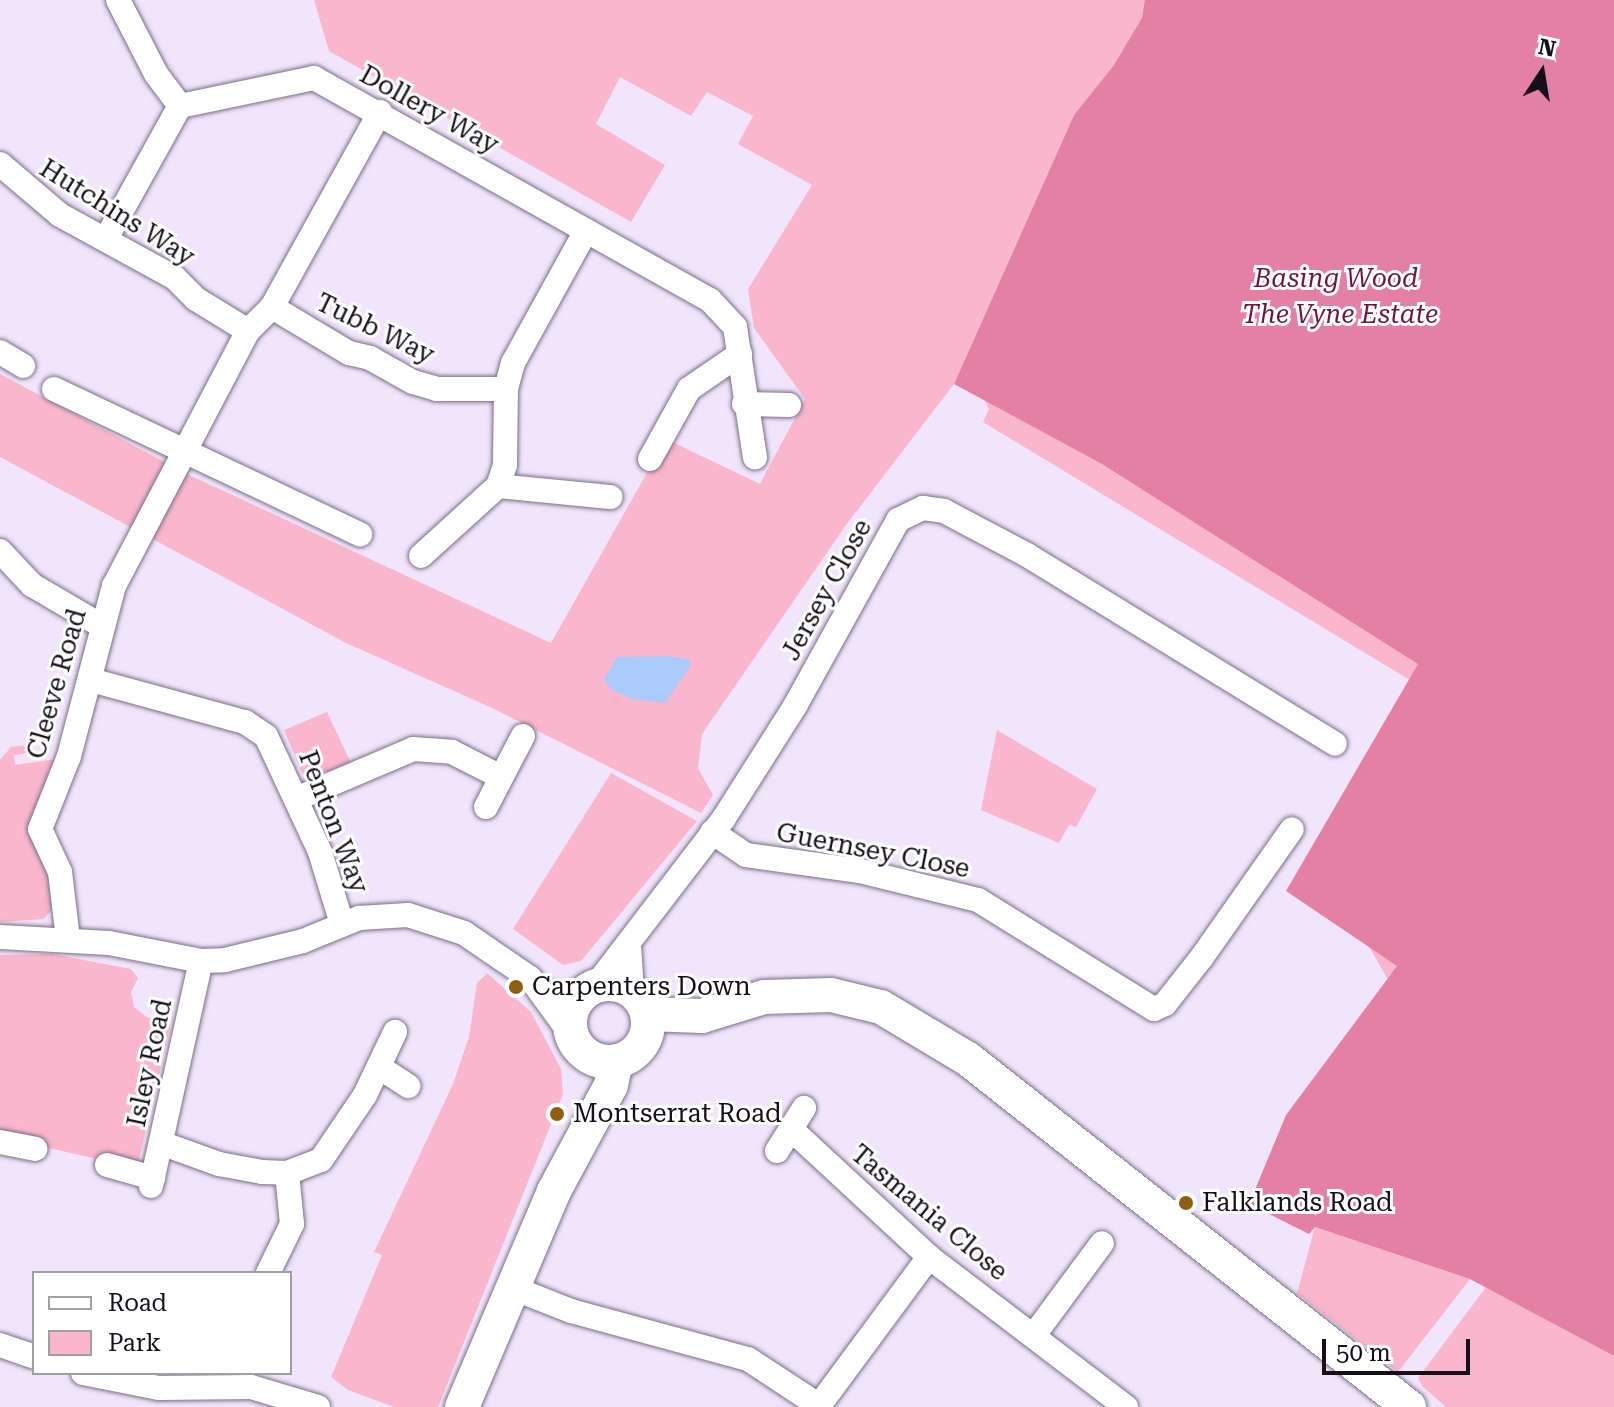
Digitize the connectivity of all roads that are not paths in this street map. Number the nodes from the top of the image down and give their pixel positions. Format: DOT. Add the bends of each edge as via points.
graph roads {
  1 [pos="118,0"];
  2 [pos="180,106"];
  3 [pos="380,112"];
  4 [pos="0,164"];
  5 [pos="586,231"];
  6 [pos="107,237"];
  7 [pos="272,307"];
  8 [pos="248,331"];
  9 [pos="0,352"];
  10 [pos="740,354"];
  11 [pos="23,366"];
  12 [pos="54,389"];
  13 [pos="506,389"];
  14 [pos="744,404"];
  15 [pos="789,405"];
  16 [pos="181,453"];
  17 [pos="755,457"];
  18 [pos="650,459"];
  19 [pos="498,486"];
  20 [pos="610,497"];
  21 [pos="360,534"];
  22 [pos="0,551"];
  23 [pos="421,556"];
  24 [pos="102,626"];
  25 [pos="91,680"];
  26 [pos="523,736"];
  27 [pos="1335,744"];
  28 [pos="499,776"];
  29 [pos="296,799"];
  30 [pos="486,807"];
  31 [pos="1292,829"];
  32 [pos="712,832"];
  33 [pos="342,924"];
  34 [pos="0,937"];
  35 [pos="68,939"];
  36 [pos="629,945"];
  37 [pos="201,961"];
  38 [pos="541,991"];
  39 [pos="586,992"];
  40 [pos="395,1032"];
  41 [pos="616,1033"];
  42 [pos="379,1067"];
  43 [pos="408,1086"];
  44 [pos="0,1142"];
  45 [pos="161,1143"];
  46 [pos="35,1149"];
  47 [pos="777,1151"];
  48 [pos="107,1165"];
  49 [pos="287,1173"];
  50 [pos="1102,1243"];
  51 [pos="929,1257"];
  52 [pos="269,1271"];
  53 [pos="513,1288"];
  54 [pos="1034,1335"];
  55 [pos="0,1345"];
  56 [pos="32,1356"];
  57 [pos="93,1375"];
  58 [pos="251,1380"];
  59 [pos="818,1406"];
  60 [pos="318,1407"];
  61 [pos="462,1407"];
  62 [pos="1126,1407"];
  63 [pos="1409,1407"];
  1 -- 2 [label="street" via="156,74"];
  2 -- 3 [label="street, Dollery Way" via="314,78"];
  2 -- 6 [label="street"];
  3 -- 5 [label="street, Dollery Way"];
  3 -- 7 [label="street, Cleeve Road"];
  4 -- 6 [label="street, Hutchins Way" via="60,215"];
  5 -- 10 [label="street, Dollery Way" via="710,300 735,327"];
  5 -- 13 [label="street" via="513,363"];
  6 -- 8 [label="street, Hutchins Way"];
  7 -- 8 [label="street, Cleeve Road"];
  7 -- 13 [label="street, Tubb Way" via="349,353 370,358 413,382 437,389"];
  8 -- 16 [label="street, Cleeve Road"];
  9 -- 11 [label="street"];
  10 -- 14 [label="street, Dollery Way"];
  10 -- 18 [label="street" via="689,389"];
  12 -- 16 [label="street"];
  13 -- 19 [label="street" via="505,465"];
  14 -- 15 [label="street"];
  14 -- 17 [label="street, Dollery Way"];
  16 -- 21 [label="street"];
  16 -- 24 [label="street, Cleeve Road" via="114,586"];
  19 -- 20 [label="street"];
  19 -- 23 [label="street"];
  22 -- 24 [label="street" via="32,585"];
  24 -- 25 [label="street, Cleeve Road"];
  25 -- 29 [label="street, Penton Way" via="245,722 274,747"];
  25 -- 35 [label="street, Cleeve Road" via="40,829 60,872"];
  26 -- 28 [label="street"];
  27 -- 32 [label="street, Jersey Close" via="1027,555 944,511 923,508 898,520 795,706"];
  28 -- 29 [label="street" via="452,752 413,749"];
  28 -- 30 [label="street"];
  29 -- 33 [label="street, Penton Way"];
  31 -- 32 [label="street, Guernsey Close" via="1202,957 1165,1004 1154,1009 978,900 860,871 746,855"];
  32 -- 36 [label="street, Jersey Close"];
  33 -- 37 [label="street" via="247,957"];
  33 -- 38 [label="street" via="382,915 435,921 493,951"];
  34 -- 35 [label="street"];
  35 -- 37 [label="street"];
  36 -- 39 [label="street, Jersey Close"];
  36 -- 41 [label="street"];
  37 -- 45 [label="street, Isley Road"];
  38 -- 39 [label="street"];
  38 -- 41 [label="street"];
  39 -- 41 [label="street"];
  39 -- 41 [label="street"];
  40 -- 42 [label="street"];
  41 -- 53 [label="street" via="611,1085 586,1126"];
  41 -- 63 [label="street" via="764,997 831,995 881,1007 968,1059"];
  42 -- 43 [label="street"];
  42 -- 49 [label="street" via="321,1160"];
  44 -- 46 [label="street"];
  45 -- 48 [label="street, Isley Road" via="152,1182"];
  45 -- 49 [label="street" via="219,1164"];
  47 -- 51 [label="street, Tasmania Close" via="797,1119"];
  49 -- 52 [label="street" via="292,1224"];
  50 -- 54 [label="street"];
  51 -- 54 [label="street, Tasmania Close"];
  51 -- 59 [label="street"];
  53 -- 59 [label="street" via="571,1311 748,1359"];
  53 -- 61 [label="street"];
  54 -- 62 [label="street, Tasmania Close"];
  55 -- 56 [label="street"];
  57 -- 58 [label="street" via="159,1388"];
  58 -- 60 [label="street"];
}
